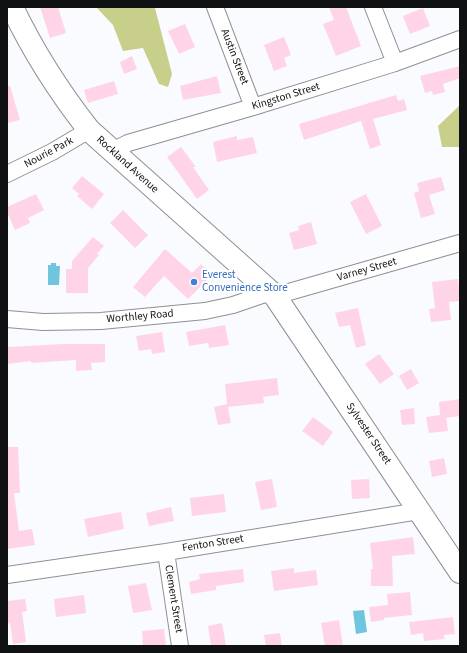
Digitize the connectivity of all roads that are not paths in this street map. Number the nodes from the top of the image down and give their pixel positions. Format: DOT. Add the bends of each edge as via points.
graph roads {
  1 [pos="12,7"];
  2 [pos="215,7"];
  3 [pos="374,7"];
  4 [pos="460,39"];
  5 [pos="395,63"];
  6 [pos="253,107"];
  7 [pos="89,130"];
  8 [pos="112,151"];
  9 [pos="7,174"];
  10 [pos="460,243"];
  11 [pos="273,294"];
  12 [pos="7,319"];
  13 [pos="419,511"];
  14 [pos="166,552"];
  15 [pos="460,572"];
  16 [pos="7,575"];
  17 [pos="180,646"];
  1 -- 7 [label="street, Rockland Avenue" via="66,100"];
  2 -- 6 [label="street, Austin Street"];
  3 -- 5 [label="street"];
  4 -- 5 [label="street, Kingston Street"];
  5 -- 6 [label="street, Kingston Street"];
  6 -- 8 [label="street, Kingston Street" via="161,132"];
  7 -- 8 [label="street, Rockland Avenue"];
  7 -- 9 [label="street, Nourie Park"];
  8 -- 11 [label="street, Rockland Avenue"];
  10 -- 11 [label="street, Varney Street"];
  11 -- 12 [label="street, Worthley Road" via="205,312 101,321 43,322"];
  11 -- 13 [label="street, Sylvester Street"];
  13 -- 14 [label="street, Fenton Street"];
  13 -- 15 [label="street, Sylvester Street"];
  14 -- 16 [label="street, Fenton Street"];
  14 -- 17 [label="street, Clement Street"];
}
